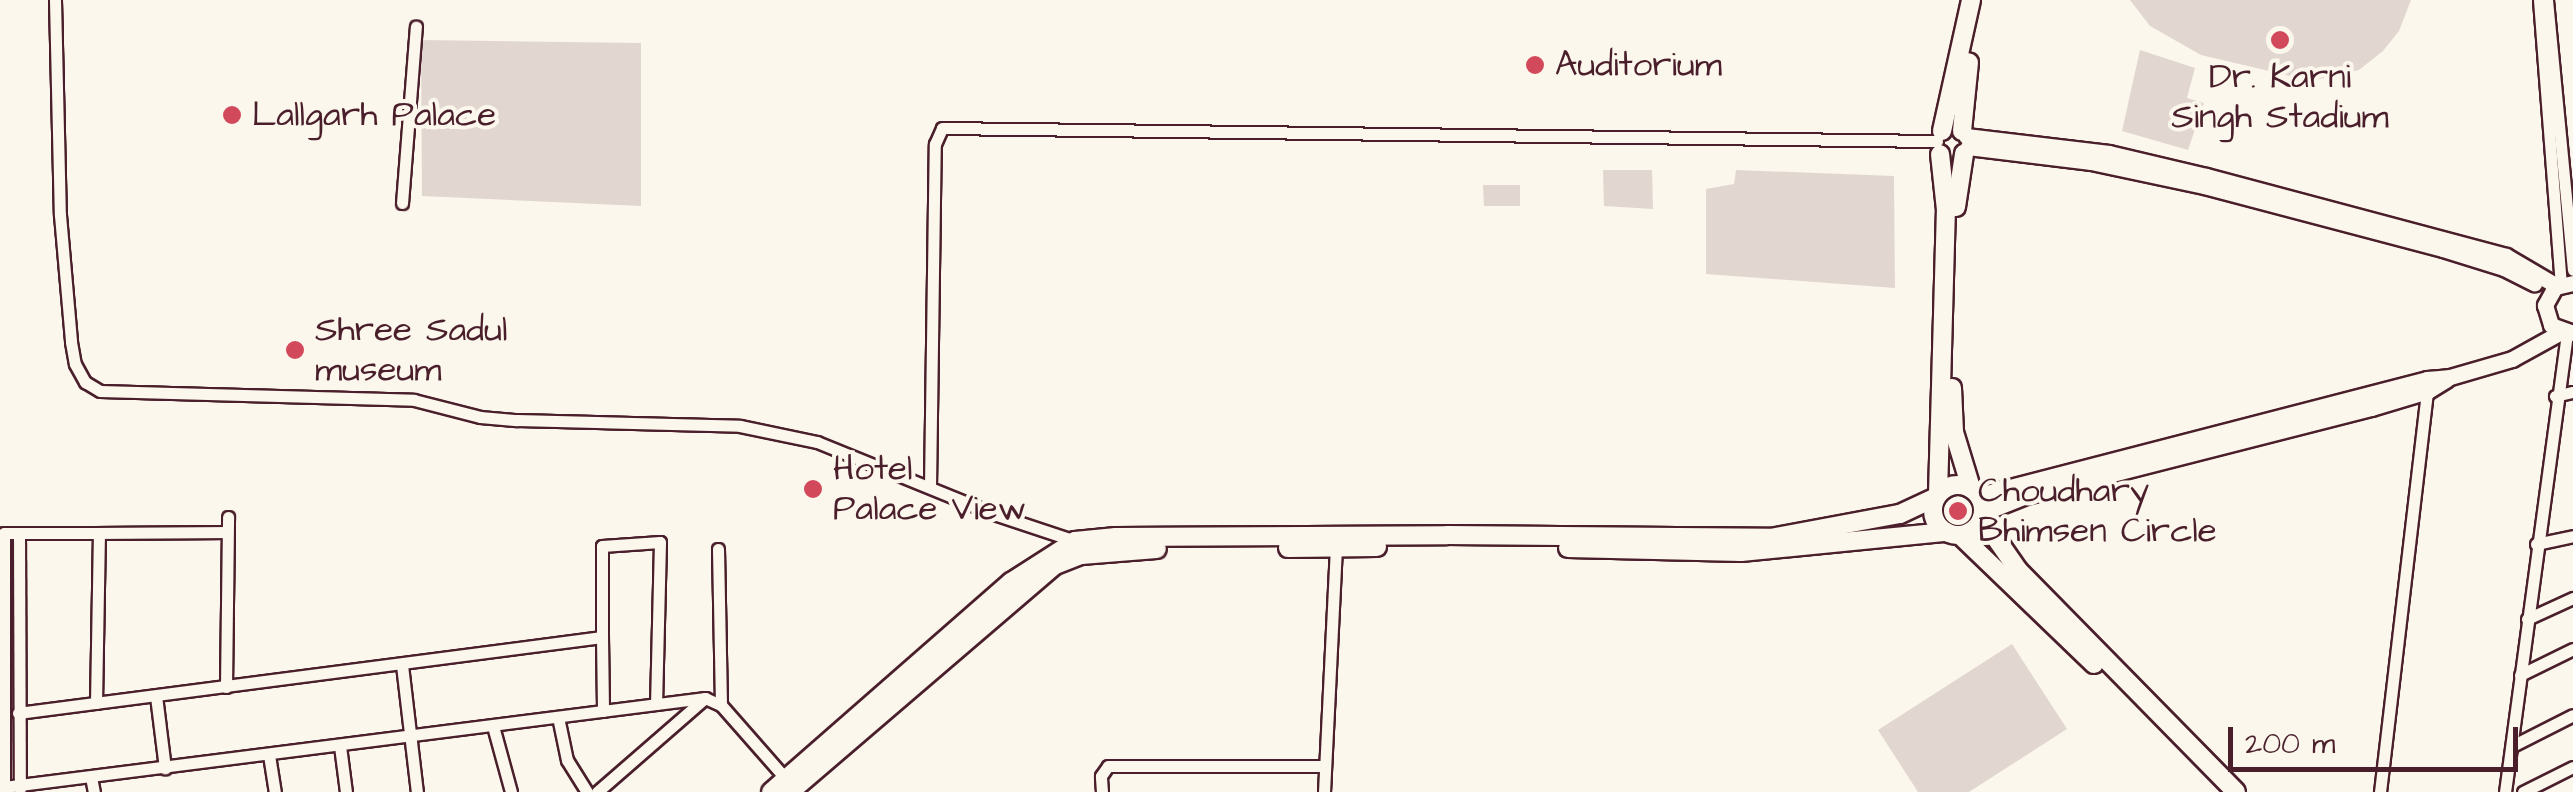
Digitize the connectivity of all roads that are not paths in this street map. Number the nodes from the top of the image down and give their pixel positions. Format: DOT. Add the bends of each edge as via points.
graph roads {
  1 [pos="55,0"];
  2 [pos="1971,0"];
  3 [pos="1982,0"];
  4 [pos="2539,0"];
  5 [pos="2547,0"];
  6 [pos="416,27"];
  7 [pos="2566,133"];
  8 [pos="1939,142"];
  9 [pos="1965,142"];
  10 [pos="402,203"];
  11 [pos="2573,270"];
  12 [pos="2560,286"];
  13 [pos="2567,333"];
  14 [pos="2428,385"];
  15 [pos="2573,392"];
  16 [pos="2556,396"];
  17 [pos="930,486"];
  18 [pos="1937,496"];
  19 [pos="1979,503"];
  20 [pos="228,517"];
  21 [pos="227,532"];
  22 [pos="19,533"];
  23 [pos="99,533"];
  24 [pos="1953,534"];
  25 [pos="2573,536"];
  26 [pos="1075,541"];
  27 [pos="2536,544"];
  28 [pos="718,549"];
  29 [pos="1336,549"];
  30 [pos="2573,598"];
  31 [pos="2,601"];
  32 [pos="20,603"];
  33 [pos="2527,619"];
  34 [pos="602,637"];
  35 [pos="2573,649"];
  36 [pos="402,665"];
  37 [pos="2520,675"];
  38 [pos="1,677"];
  39 [pos="19,677"];
  40 [pos="226,687"];
  41 [pos="156,696"];
  42 [pos="705,698"];
  43 [pos="96,703"];
  44 [pos="656,704"];
  45 [pos="720,705"];
  46 [pos="603,711"];
  47 [pos="18,713"];
  48 [pos="2573,715"];
  49 [pos="558,718"];
  50 [pos="493,726"];
  51 [pos="409,736"];
  52 [pos="340,746"];
  53 [pos="2512,746"];
  54 [pos="269,755"];
  55 [pos="1323,766"];
  56 [pos="2573,767"];
  57 [pos="165,768"];
  58 [pos="91,777"];
  59 [pos="782,788"];
  60 [pos="20,789"];
  61 [pos="4,790"];
  62 [pos="94,792"];
  63 [pos="275,792"];
  64 [pos="346,792"];
  65 [pos="417,792"];
  66 [pos="509,792"];
  67 [pos="588,792"];
  68 [pos="597,792"];
  69 [pos="1102,792"];
  70 [pos="1324,792"];
  71 [pos="2222,792"];
  72 [pos="2236,792"];
  73 [pos="2380,792"];
  74 [pos="2505,792"];
  75 [pos="2523,792"];
  1 -- 17 [label="street" via="60,215 74,364 85,382 100,390 414,400 516,420 740,426 818,442"];
  2 -- 8 [label="main road"];
  3 -- 9 [label="main road"];
  4 -- 12 [label="street"];
  5 -- 7 [label="street"];
  6 -- 10 [label="street"];
  7 -- 11 [label="street"];
  8 -- 9 [label="main road"];
  8 -- 9 [label="main road" via="1957,158"];
  8 -- 17 [label="street" via="942,128 935,144"];
  8 -- 18 [label="main road" via="1946,210"];
  9 -- 12 [label="street" via="2108,152 2506,256"];
  9 -- 19 [label="main road" via="1956,194 1952,406 1954,432"];
  12 -- 13 [label="street" via="2545,312"];
  13 -- 14 [label="street" via="2512,359"];
  13 -- 16 [label="street"];
  14 -- 19 [label="street"];
  14 -- 73 [label="street"];
  15 -- 16 [label="street"];
  16 -- 27 [label="street"];
  17 -- 26 [label="street"];
  18 -- 19 [label="main road" via="1955,484"];
  18 -- 24 [label="main road" via="1935,521"];
  18 -- 26 [label="main road" via="1900,514 1770,538"];
  19 -- 24 [label="main road" via="1971,532"];
  19 -- 72 [label="main road" via="2018,570"];
  20 -- 21 [label="street"];
  21 -- 23 [label="street"];
  21 -- 40 [label="street"];
  22 -- 23 [label="street"];
  22 -- 31 [label="street" via="4,533"];
  22 -- 32 [label="street"];
  23 -- 43 [label="street"];
  24 -- 29 [label="main road" via="1741,552"];
  24 -- 71 [label="main road"];
  25 -- 27 [label="street"];
  26 -- 59 [label="main road" via="1011,582"];
  27 -- 33 [label="street"];
  28 -- 45 [label="street"];
  29 -- 55 [label="street"];
  29 -- 59 [label="main road" via="1081,554 1056,565"];
  30 -- 33 [label="street"];
  31 -- 32 [label="street"];
  31 -- 38 [label="street"];
  32 -- 39 [label="street"];
  33 -- 37 [label="street"];
  34 -- 36 [label="street"];
  34 -- 44 [label="street" via="602,546 660,542"];
  34 -- 46 [label="street"];
  35 -- 37 [label="street"];
  36 -- 40 [label="street"];
  36 -- 51 [label="street"];
  37 -- 53 [label="street"];
  38 -- 39 [label="street"];
  38 -- 61 [label="street"];
  39 -- 47 [label="street"];
  40 -- 41 [label="street"];
  41 -- 43 [label="street"];
  41 -- 57 [label="street"];
  42 -- 44 [label="street"];
  42 -- 45 [label="street"];
  42 -- 68 [label="street"];
  43 -- 47 [label="street"];
  44 -- 46 [label="street"];
  45 -- 59 [label="street"];
  46 -- 49 [label="street"];
  47 -- 60 [label="street"];
  48 -- 53 [label="street"];
  49 -- 50 [label="street"];
  49 -- 67 [label="street" via="566,760"];
  50 -- 51 [label="street"];
  50 -- 66 [label="street"];
  51 -- 52 [label="street"];
  51 -- 65 [label="street"];
  52 -- 54 [label="street"];
  52 -- 64 [label="street"];
  53 -- 74 [label="street"];
  54 -- 57 [label="street"];
  54 -- 63 [label="street"];
  55 -- 69 [label="street" via="1108,766"];
  55 -- 70 [label="street"];
  56 -- 75 [label="street"];
  57 -- 58 [label="street"];
  58 -- 60 [label="street"];
  58 -- 62 [label="street"];
  60 -- 61 [label="street"];
}
